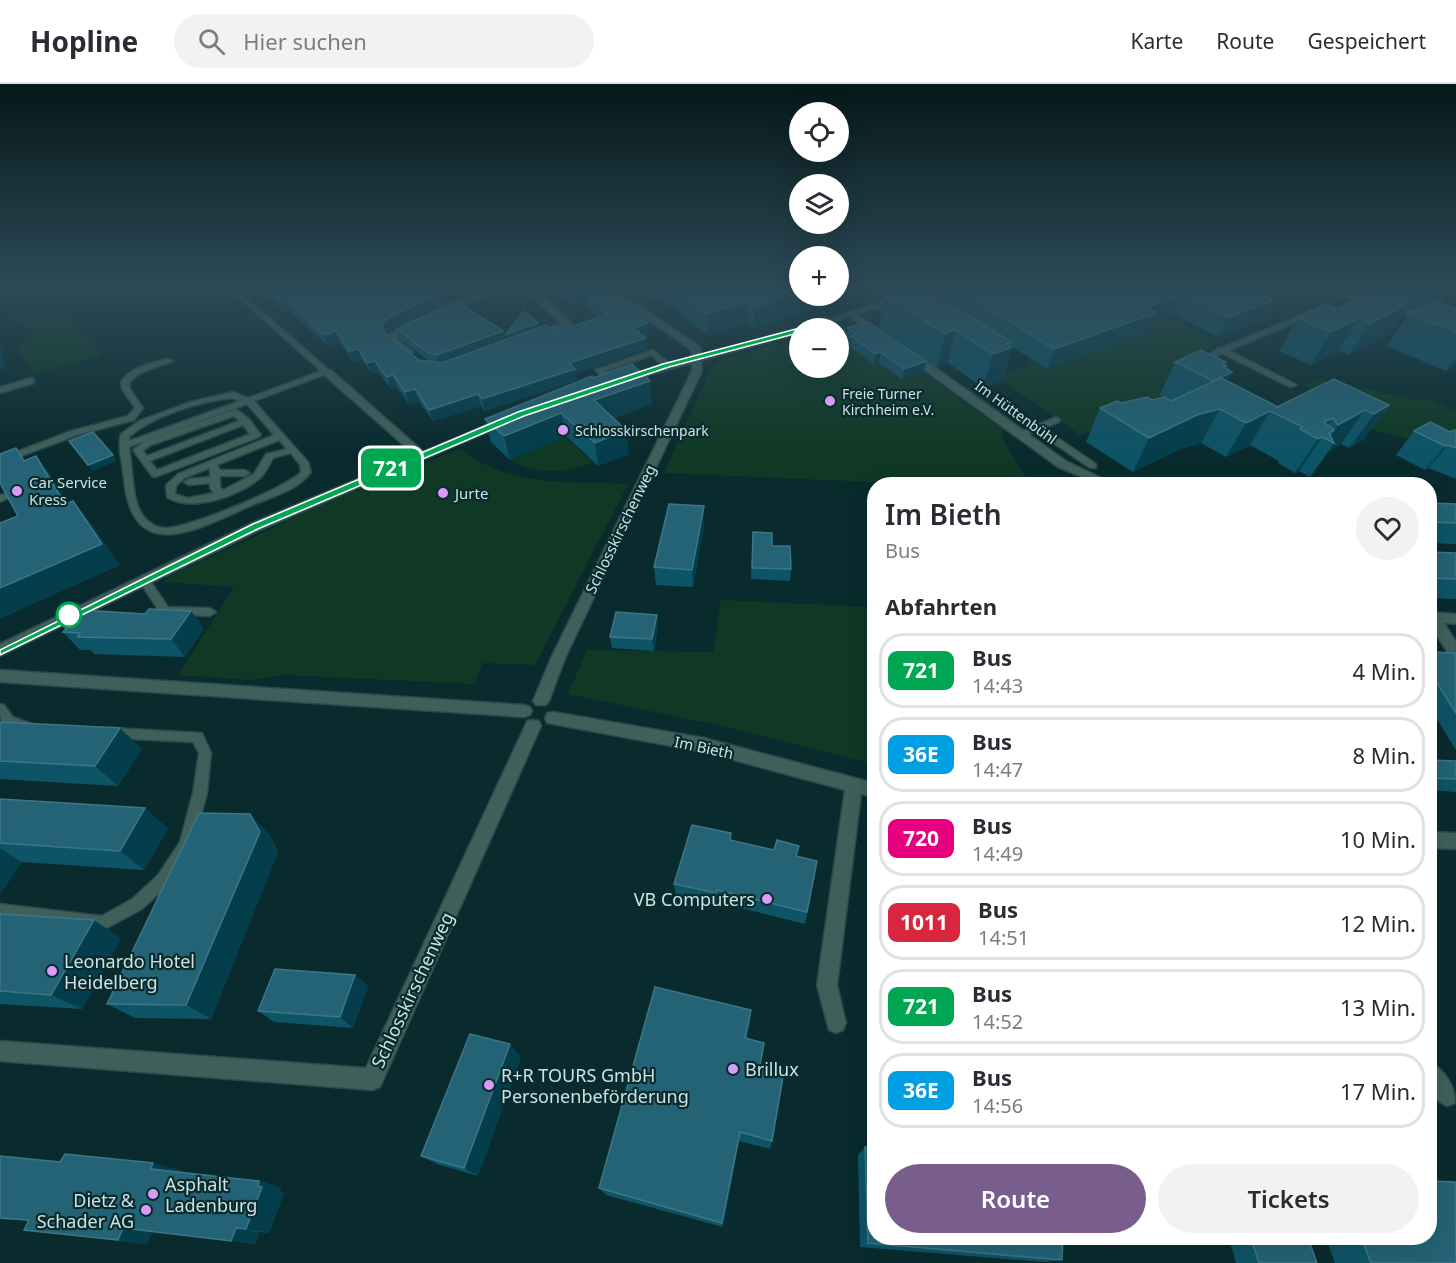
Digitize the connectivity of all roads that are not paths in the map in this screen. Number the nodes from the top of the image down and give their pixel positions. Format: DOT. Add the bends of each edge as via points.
graph roads {
  1 [pos="292,341"];
  2 [pos="393,341"];
  3 [pos="685,341"];
  4 [pos="759,341"];
  5 [pos="890,341"];
  6 [pos="1245,341"];
  7 [pos="1221,350"];
  8 [pos="697,358"];
  9 [pos="1208,359"];
  10 [pos="419,360"];
  11 [pos="169,361"];
  12 [pos="666,365"];
  13 [pos="327,372"];
  14 [pos="31,381"];
  15 [pos="606,384"];
  16 [pos="1293,385"];
  17 [pos="0,390"];
  18 [pos="249,401"];
  19 [pos="510,418"];
  20 [pos="1056,420"];
  21 [pos="246,421"];
  22 [pos="100,428"];
  23 [pos="1037,428"];
  24 [pos="1021,434"];
  25 [pos="171,435"];
  26 [pos="209,435"];
  27 [pos="282,438"];
  28 [pos="125,440"];
  29 [pos="241,442"];
  30 [pos="179,446"];
  31 [pos="292,450"];
  32 [pos="264,451"];
  33 [pos="421,454"];
  34 [pos="144,460"];
  35 [pos="0,461"];
  36 [pos="190,461"];
  37 [pos="211,463"];
  38 [pos="1093,466"];
  39 [pos="245,473"];
  40 [pos="215,477"];
  41 [pos="1092,477"];
  42 [pos="189,482"];
  43 [pos="220,493"];
  44 [pos="142,579"];
  45 [pos="210,612"];
  46 [pos="1437,617"];
  47 [pos="1456,619"];
  48 [pos="1437,626"];
  49 [pos="0,650"];
  50 [pos="1456,654"];
  51 [pos="0,676"];
  52 [pos="541,701"];
  53 [pos="0,709"];
  54 [pos="528,718"];
  55 [pos="553,718"];
  56 [pos="42,729"];
  57 [pos="101,733"];
  58 [pos="854,785"];
  59 [pos="867,788"];
  60 [pos="1437,840"];
  61 [pos="1456,841"];
  62 [pos="0,910"];
  63 [pos="837,1023"];
  64 [pos="0,1051"];
  65 [pos="1437,1083"];
  66 [pos="1447,1095"];
  1 -- 13 [label="lane"];
  2 -- 10 [label="street"];
  3 -- 8 [label="street" via="696,349"];
  4 -- 8 [label="street"];
  5 -- 24 [label="street, Im Hüttenbühl"];
  6 -- 7 [label="street"];
  7 -- 9 [label="lane"];
  7 -- 16 [label="lane"];
  8 -- 12 [label="street"];
  8 -- 52 [label="street, Schlosskirschenweg" via="697,371"];
  11 -- 22 [label="lane" via="129,376 126,389 139,408 137,413"];
  12 -- 15 [label="street"];
  12 -- 15 [label="lane" via="653,352 599,370"];
  13 -- 18 [label="lane"];
  13 -- 33 [label="street"];
  14 -- 17 [label="lane"];
  18 -- 27 [label="lane"];
  18 -- 28 [label="lane"];
  18 -- 28 [label="lane" via="237,395 217,397 136,426"];
  19 -- 33 [label="street"];
  20 -- 23 [label="lane"];
  21 -- 25 [label="lane" via="236,411"];
  21 -- 26 [label="lane"];
  21 -- 29 [label="lane" via="256,435"];
  22 -- 28 [label="lane"];
  22 -- 35 [label="lane" via="74,433"];
  23 -- 24 [label="lane"];
  23 -- 38 [label="lane"];
  24 -- 41 [label="street, Im Hüttenbühl" via="1062,464"];
  25 -- 30 [label="lane"];
  25 -- 34 [label="lane" via="138,448"];
  26 -- 29 [label="lane"];
  26 -- 30 [label="lane"];
  27 -- 31 [label="lane"];
  27 -- 32 [label="lane"];
  28 -- 31 [label="lane" via="132,508 148,526 169,532 194,527 298,480 307,468"];
  29 -- 36 [label="lane"];
  30 -- 34 [label="lane"];
  30 -- 36 [label="lane"];
  31 -- 32 [label="lane"];
  32 -- 37 [label="lane"];
  32 -- 43 [label="lane" via="256,476"];
  33 -- 44 [label="street"];
  34 -- 36 [label="lane" via="155,474"];
  37 -- 40 [label="lane"];
  37 -- 43 [label="lane" via="178,478 170,495 178,501 192,502"];
  39 -- 40 [label="lane"];
  40 -- 42 [label="lane"];
  40 -- 43 [label="lane" via="215,488"];
  44 -- 45 [label="lane" via="165,611"];
  44 -- 49 [label="street"];
  46 -- 47 [label="street"];
  48 -- 50 [label="street"];
  51 -- 54 [label="street"];
  52 -- 54 [label="street" via="534,702"];
  52 -- 55 [label="street" via="554,710"];
  53 -- 56 [label="lane" via="9,721"];
  54 -- 55 [label="street" via="546,724"];
  54 -- 64 [label="street, Schlosskirschenweg" via="372,1079"];
  55 -- 58 [label="street, Im Bieth" via="704,746"];
  57 -- 62 [label="lane" via="197,737 205,753 200,793 186,844 163,880 137,904 103,923"];
  58 -- 59 [label="street, Im Bieth"];
  58 -- 63 [label="street" via="826,985"];
  60 -- 61 [label="street"];
  65 -- 66 [label="street"];
}
